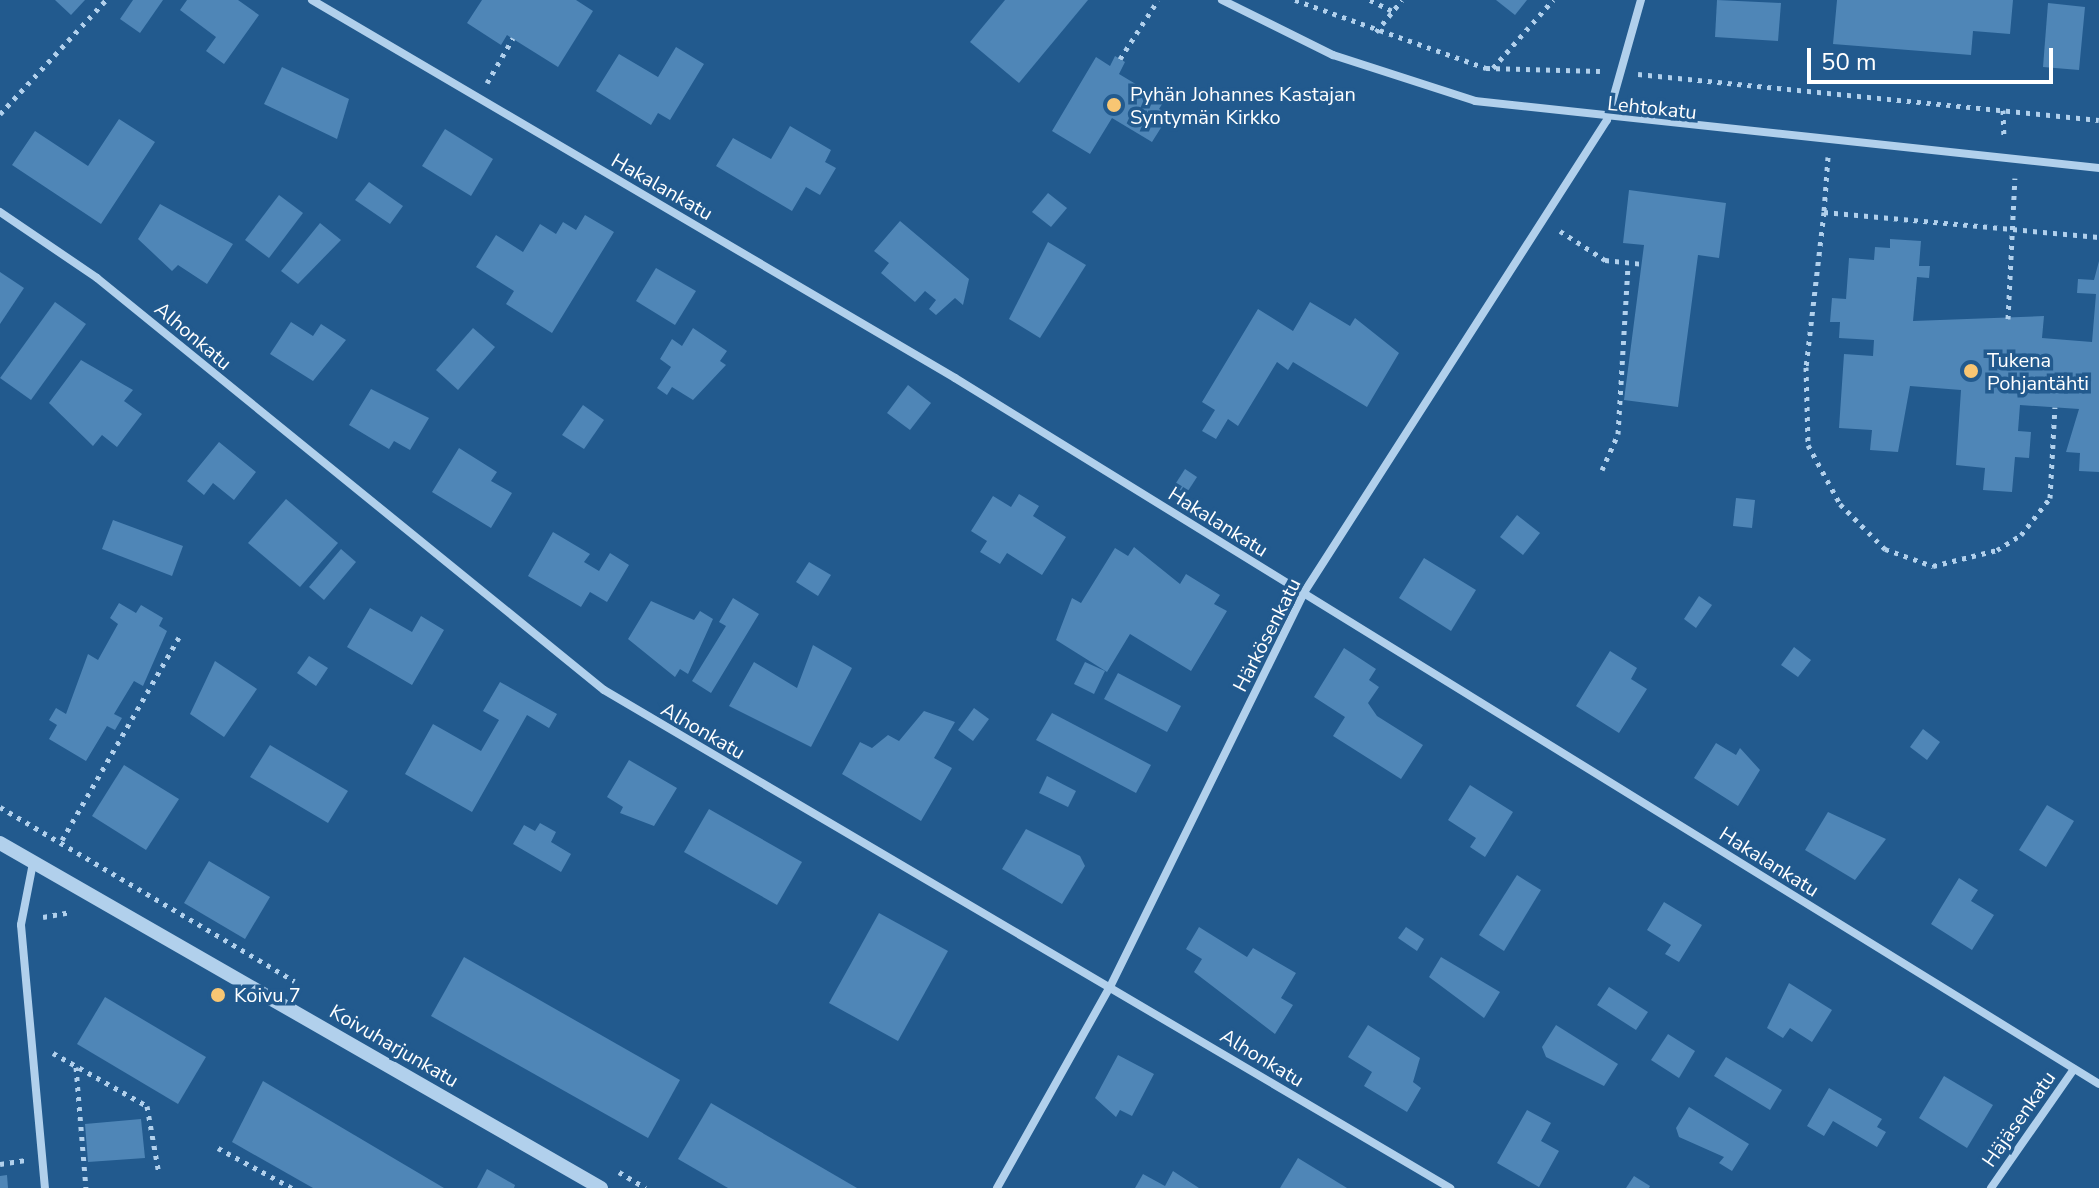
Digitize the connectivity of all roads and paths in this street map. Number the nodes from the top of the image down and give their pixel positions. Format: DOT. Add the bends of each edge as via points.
graph roads {
  1 [pos="106,0"];
  2 [pos="312,0"];
  3 [pos="1158,0"];
  4 [pos="1222,0"];
  5 [pos="1295,0"];
  6 [pos="1370,0"];
  7 [pos="1402,0"];
  8 [pos="1553,0"];
  9 [pos="1641,0"];
  10 [pos="1393,11"];
  11 [pos="1376,32"];
  12 [pos="513,38"];
  13 [pos="1120,59"];
  14 [pos="1493,68"];
  15 [pos="1622,72"];
  16 [pos="479,98"];
  17 [pos="0,114"];
  18 [pos="1607,120"];
  19 [pos="2099,120"];
  20 [pos="1829,141"];
  21 [pos="2099,168"];
  22 [pos="0,212"];
  23 [pos="1824,212"];
  24 [pos="1544,218"];
  25 [pos="2014,229"];
  26 [pos="2099,237"];
  27 [pos="1628,264"];
  28 [pos="1642,264"];
  29 [pos="2008,319"];
  30 [pos="2055,407"];
  31 [pos="1602,470"];
  32 [pos="1303,594"];
  33 [pos="179,637"];
  34 [pos="0,807"];
  35 [pos="62,840"];
  36 [pos="0,843"];
  37 [pos="33,863"];
  38 [pos="1110,987"];
  39 [pos="306,989"];
  40 [pos="32,1040"];
  41 [pos="76,1066"];
  42 [pos="2074,1069"];
  43 [pos="2099,1084"];
  44 [pos="218,1148"];
  45 [pos="605,1164"];
  46 [pos="159,1174"];
  47 [pos="45,1188"];
  48 [pos="86,1188"];
  49 [pos="292,1188"];
  50 [pos="601,1188"];
  51 [pos="646,1188"];
  52 [pos="997,1188"];
  53 [pos="1450,1188"];
  54 [pos="1991,1188"];
  1 -- 17 [label="path"];
  2 -- 16 [label="street, Hakalankatu"];
  3 -- 13 [label="path"];
  4 -- 18 [label="street, Lehtokatu" via="1273,29 1411,84"];
  5 -- 11 [label="path"];
  6 -- 10 [label="path"];
  7 -- 10 [label="path"];
  8 -- 14 [label="path"];
  9 -- 15 [label="street, Härkösenkatu"];
  10 -- 11 [label="path"];
  11 -- 14 [label="path"];
  12 -- 16 [label="path"];
  14 -- 15 [label="path"];
  15 -- 18 [label="street, Härkösenkatu"];
  15 -- 19 [label="path"];
  16 -- 32 [label="street, Hakalankatu" via="942,370"];
  18 -- 20 [label="street, Lehtokatu"];
  18 -- 24 [label="street, Härkösenkatu"];
  20 -- 21 [label="street, Lehtokatu"];
  20 -- 23 [label="path"];
  22 -- 38 [label="street, Alhonkatu" via="97,278 595,684"];
  23 -- 25 [label="path"];
  23 -- 30 [label="path" via="1806,367 1808,445 1840,504 1885,549 1933,566 1987,554 2021,535 2050,498"];
  24 -- 27 [label="path" via="1583,249"];
  24 -- 32 [label="street, Härkösenkatu"];
  25 -- 26 [label="path"];
  25 -- 29 [label="path"];
  27 -- 28 [label="path"];
  27 -- 31 [label="path" via="1618,434"];
  32 -- 38 [label="street, Härkösenkatu"];
  32 -- 42 [label="street, Hakalankatu"];
  33 -- 35 [label="path"];
  34 -- 35 [label="path"];
  35 -- 39 [label="path"];
  36 -- 37 [label="street, Koivuharjunkatu"];
  37 -- 40 [label="street" via="21,905"];
  37 -- 50 [label="street, Koivuharjunkatu"];
  38 -- 52 [label="street, Härkösenkatu"];
  38 -- 53 [label="street, Alhonkatu"];
  40 -- 41 [label="path"];
  40 -- 47 [label="street"];
  41 -- 46 [label="path" via="147,1106"];
  41 -- 48 [label="path"];
  42 -- 43 [label="street, Hakalankatu"];
  42 -- 54 [label="street, Häjäsenkatu"];
  44 -- 49 [label="path"];
  45 -- 51 [label="path"];
}
